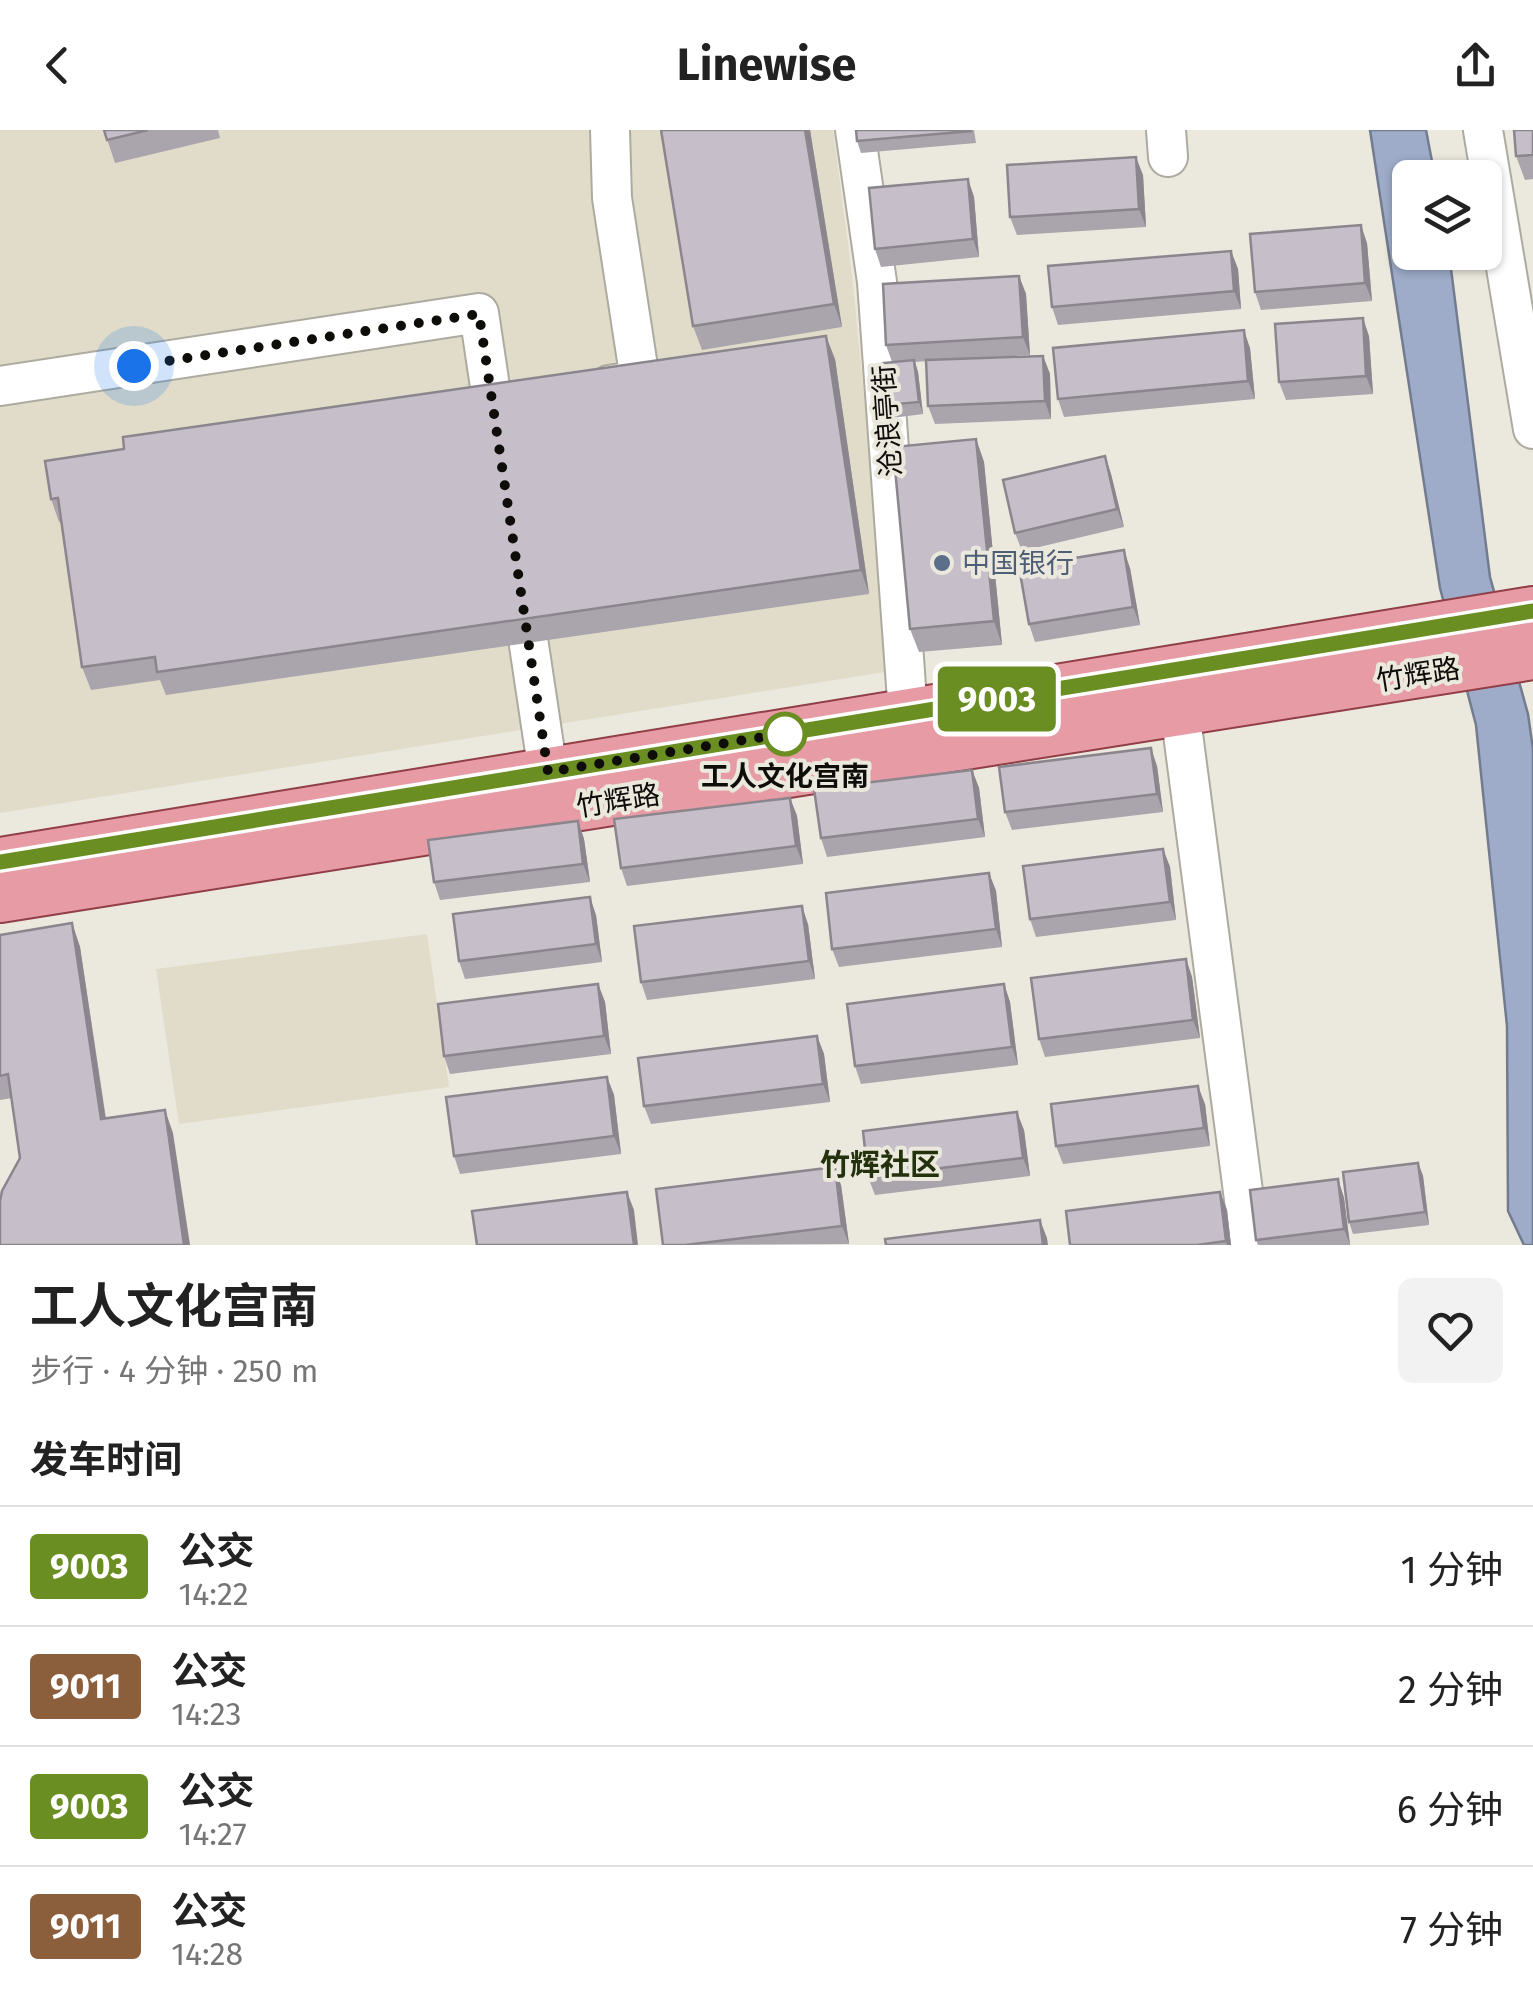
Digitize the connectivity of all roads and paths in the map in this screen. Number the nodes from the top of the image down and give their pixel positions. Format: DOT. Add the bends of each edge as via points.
graph roads {
  1 [pos="610,130"];
  2 [pos="855,130"];
  3 [pos="1483,130"];
  4 [pos="0,386"];
  5 [pos="530,397"];
  6 [pos="1533,429"];
  7 [pos="501,461"];
  8 [pos="516,558"];
  9 [pos="1528,634"];
  10 [pos="1449,647"];
  11 [pos="1180,712"];
  12 [pos="908,714"];
  13 [pos="548,772"];
  14 [pos="0,862"];
  15 [pos="0,898"];
  16 [pos="1250,1245"];
  1 -- 5 [label="street" via="612,198 640,380"];
  2 -- 12 [label="street, 沧浪亭街" via="877,282"];
  3 -- 6 [label="street"];
  4 -- 5 [label="street" via="479,314"];
  5 -- 7 [label="street"];
  8 -- 13 [label="street"];
  9 -- 10 [label="main road, 竹辉路"];
  10 -- 11 [label="main road, 竹辉路"];
  10 -- 12 [label="main road, 竹辉路"];
  11 -- 15 [label="main road, 竹辉路"];
  11 -- 16 [label="street"];
  12 -- 13 [label="main road, 竹辉路"];
  13 -- 14 [label="main road, 竹辉路"];
}
